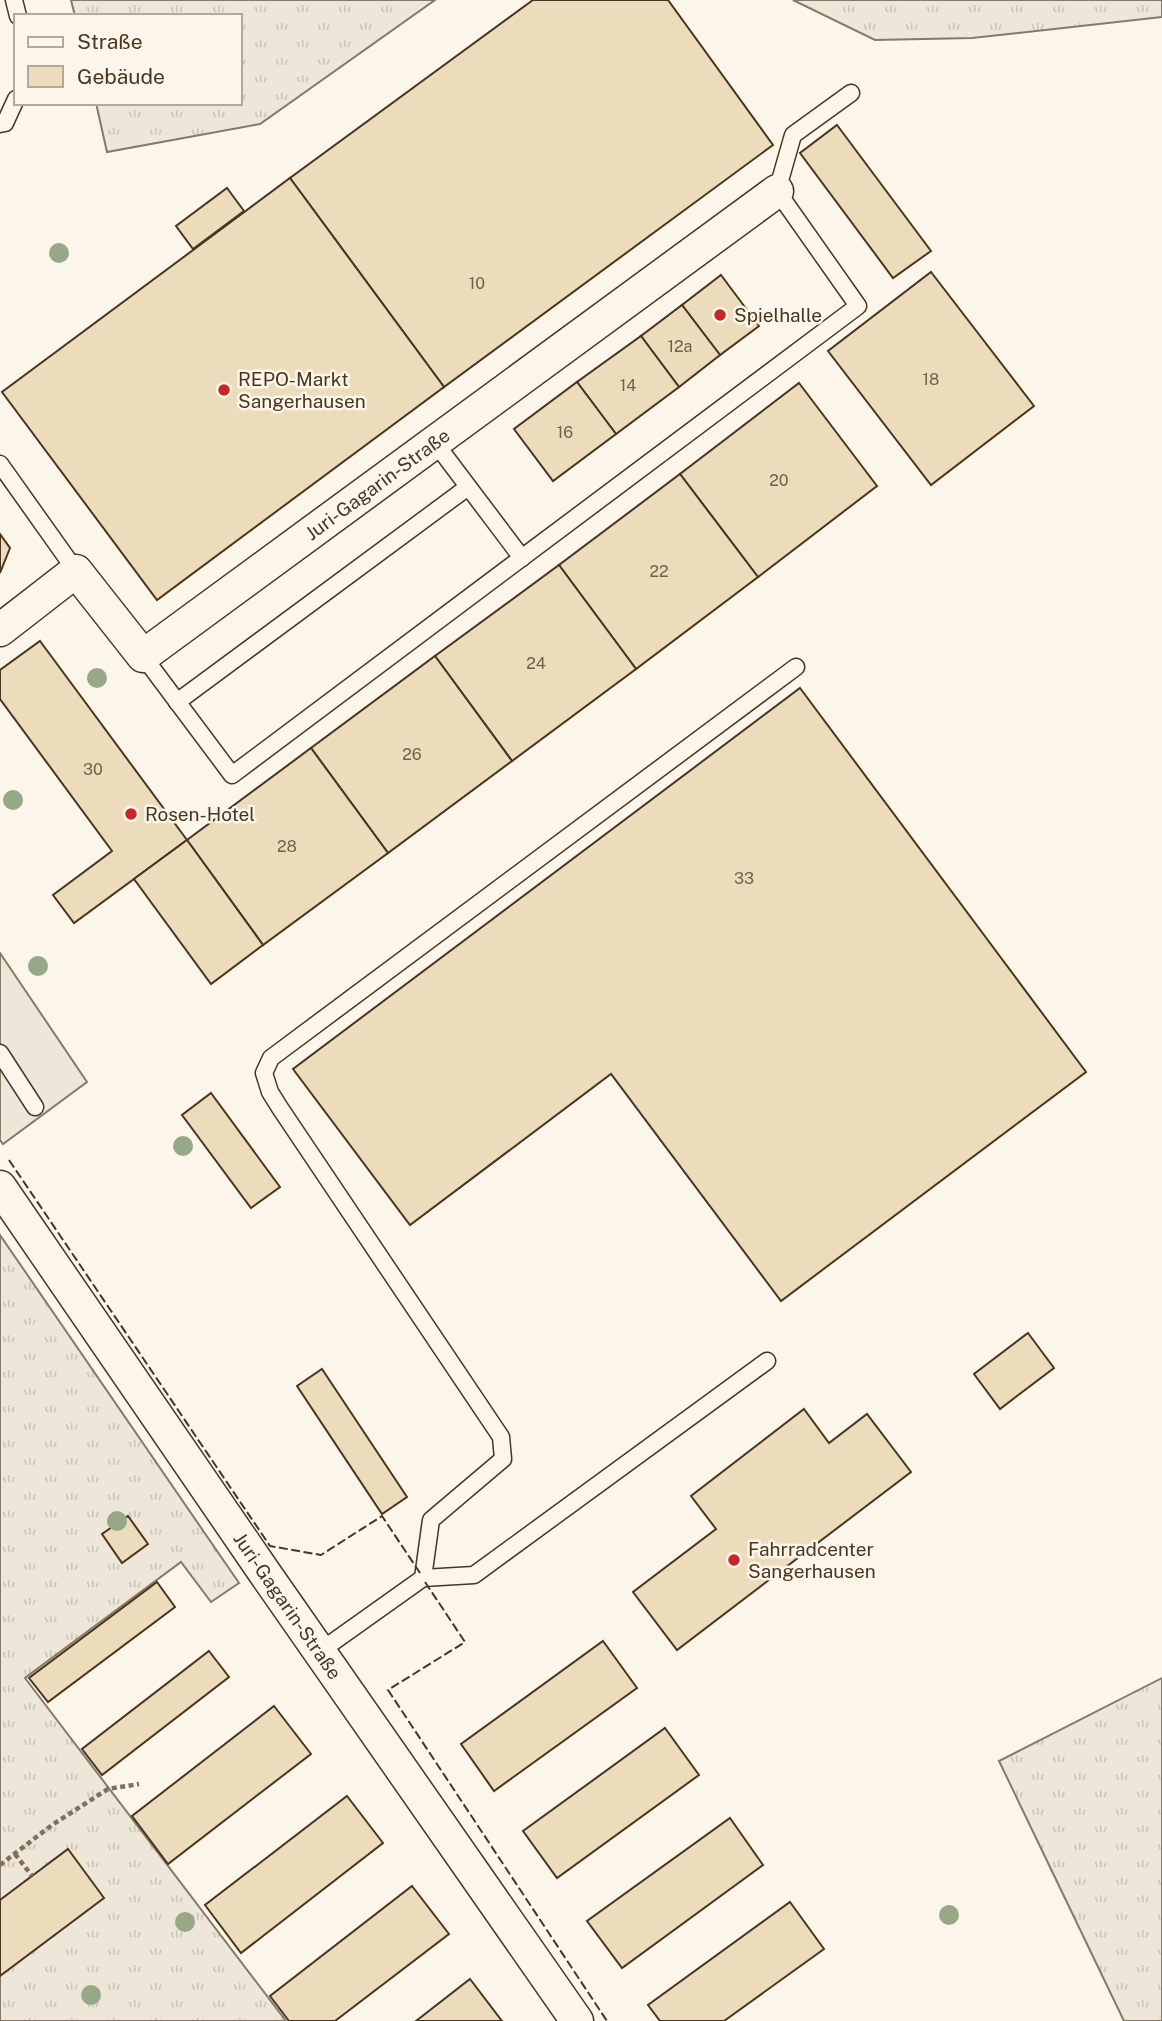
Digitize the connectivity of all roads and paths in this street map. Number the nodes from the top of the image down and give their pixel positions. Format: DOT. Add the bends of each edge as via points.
graph roads {
  1 [pos="851,93"];
  2 [pos="14,103"];
  3 [pos="0,124"];
  4 [pos="777,191"];
  5 [pos="436,444"];
  6 [pos="0,464"];
  7 [pos="468,487"];
  8 [pos="522,558"];
  9 [pos="76,571"];
  10 [pos="0,630"];
  11 [pos="143,656"];
  12 [pos="796,667"];
  13 [pos="177,702"];
  14 [pos="0,1053"];
  15 [pos="35,1107"];
  16 [pos="0,1187"];
  17 [pos="767,1361"];
  18 [pos="423,1578"];
  19 [pos="320,1652"];
  20 [pos="139,1784"];
  21 [pos="15,1854"];
  22 [pos="0,1865"];
  23 [pos="32,1876"];
  24 [pos="577,2021"];
  1 -- 4 [label="lane" via="793,135"];
  2 -- 3 [label="lane" via="5,123"];
  4 -- 5 [label="street, Juri-Gagarin-Straße"];
  4 -- 8 [label="lane" via="858,306"];
  5 -- 7 [label="lane"];
  5 -- 11 [label="street, Juri-Gagarin-Straße"];
  6 -- 9 [label="lane"];
  7 -- 8 [label="lane"];
  7 -- 13 [label="lane"];
  8 -- 13 [label="lane" via="232,775"];
  9 -- 10 [label="street"];
  9 -- 11 [label="street"];
  11 -- 13 [label="lane"];
  12 -- 18 [label="lane" via="271,1058 264,1073 280,1108 502,1437 503,1459 431,1520"];
  14 -- 15 [label="lane"];
  16 -- 19 [label="street, Juri-Gagarin-Straße"];
  17 -- 18 [label="lane" via="474,1575"];
  18 -- 19 [label="lane"];
  19 -- 24 [label="street, Juri-Gagarin-Straße"];
  20 -- 21 [label="path" via="108,1789"];
  21 -- 22 [label="path"];
  21 -- 23 [label="path"];
}
